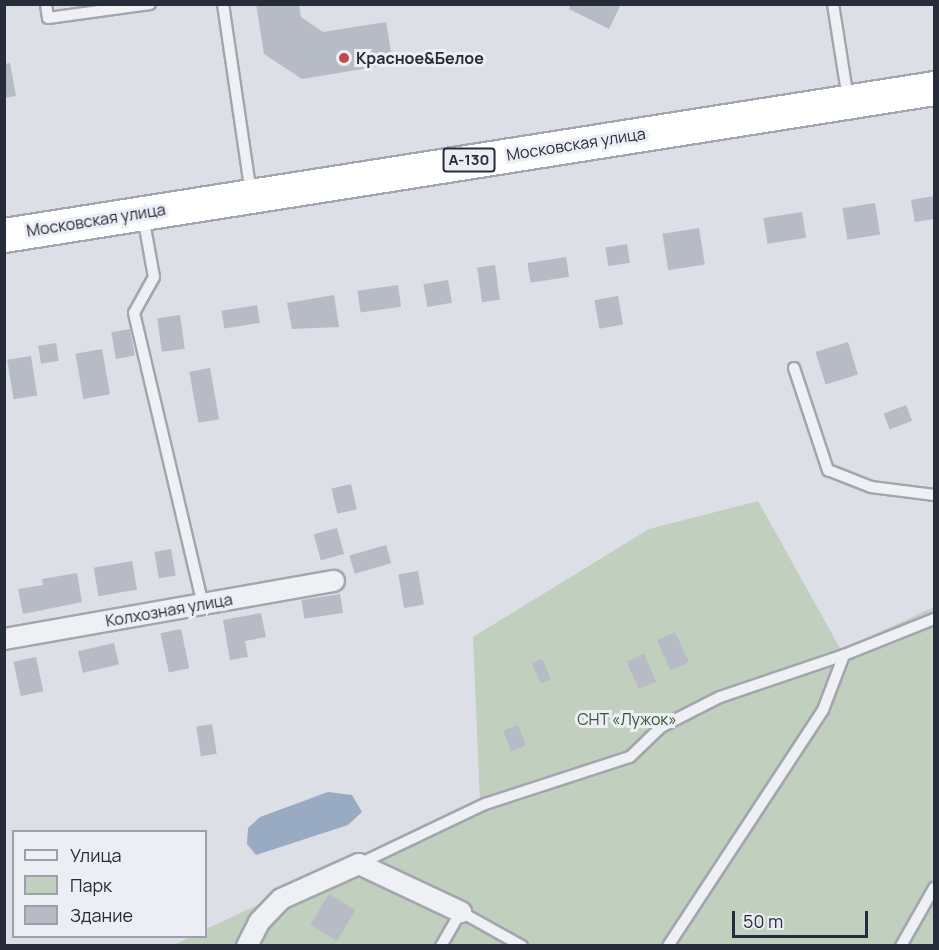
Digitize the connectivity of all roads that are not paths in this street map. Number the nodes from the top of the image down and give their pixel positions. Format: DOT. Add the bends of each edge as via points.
graph roads {
  1 [pos="46,4"];
  2 [pos="150,4"];
  3 [pos="223,4"];
  4 [pos="833,4"];
  5 [pos="934,88"];
  6 [pos="849,102"];
  7 [pos="251,194"];
  8 [pos="142,212"];
  9 [pos="4,235"];
  10 [pos="794,368"];
  11 [pos="934,495"];
  12 [pos="334,581"];
  13 [pos="203,604"];
  14 [pos="934,619"];
  15 [pos="4,639"];
  16 [pos="844,655"];
  17 [pos="359,864"];
  18 [pos="934,888"];
  19 [pos="461,912"];
  20 [pos="247,945"];
  21 [pos="441,945"];
  22 [pos="522,945"];
  23 [pos="668,945"];
  24 [pos="901,945"];
  1 -- 2 [label="lane" via="48,18"];
  3 -- 7 [label="lane"];
  4 -- 6 [label="lane"];
  5 -- 6 [label="highway, Московская улица / А-130"];
  6 -- 7 [label="highway, Московская улица / А-130"];
  7 -- 8 [label="highway, Московская улица / А-130"];
  8 -- 9 [label="highway, Московская улица / А-130"];
  8 -- 13 [label="lane" via="154,277 134,313"];
  10 -- 11 [label="lane" via="828,470 871,487"];
  12 -- 13 [label="street, Колхозная улица"];
  13 -- 15 [label="street, Колхозная улица"];
  14 -- 16 [label="lane"];
  16 -- 17 [label="lane" via="720,697 661,727 630,757 485,804"];
  16 -- 23 [label="lane" via="823,710"];
  17 -- 19 [label="street"];
  17 -- 20 [label="street" via="281,899 259,922"];
  18 -- 24 [label="lane"];
  19 -- 21 [label="lane"];
  19 -- 22 [label="lane"];
}
